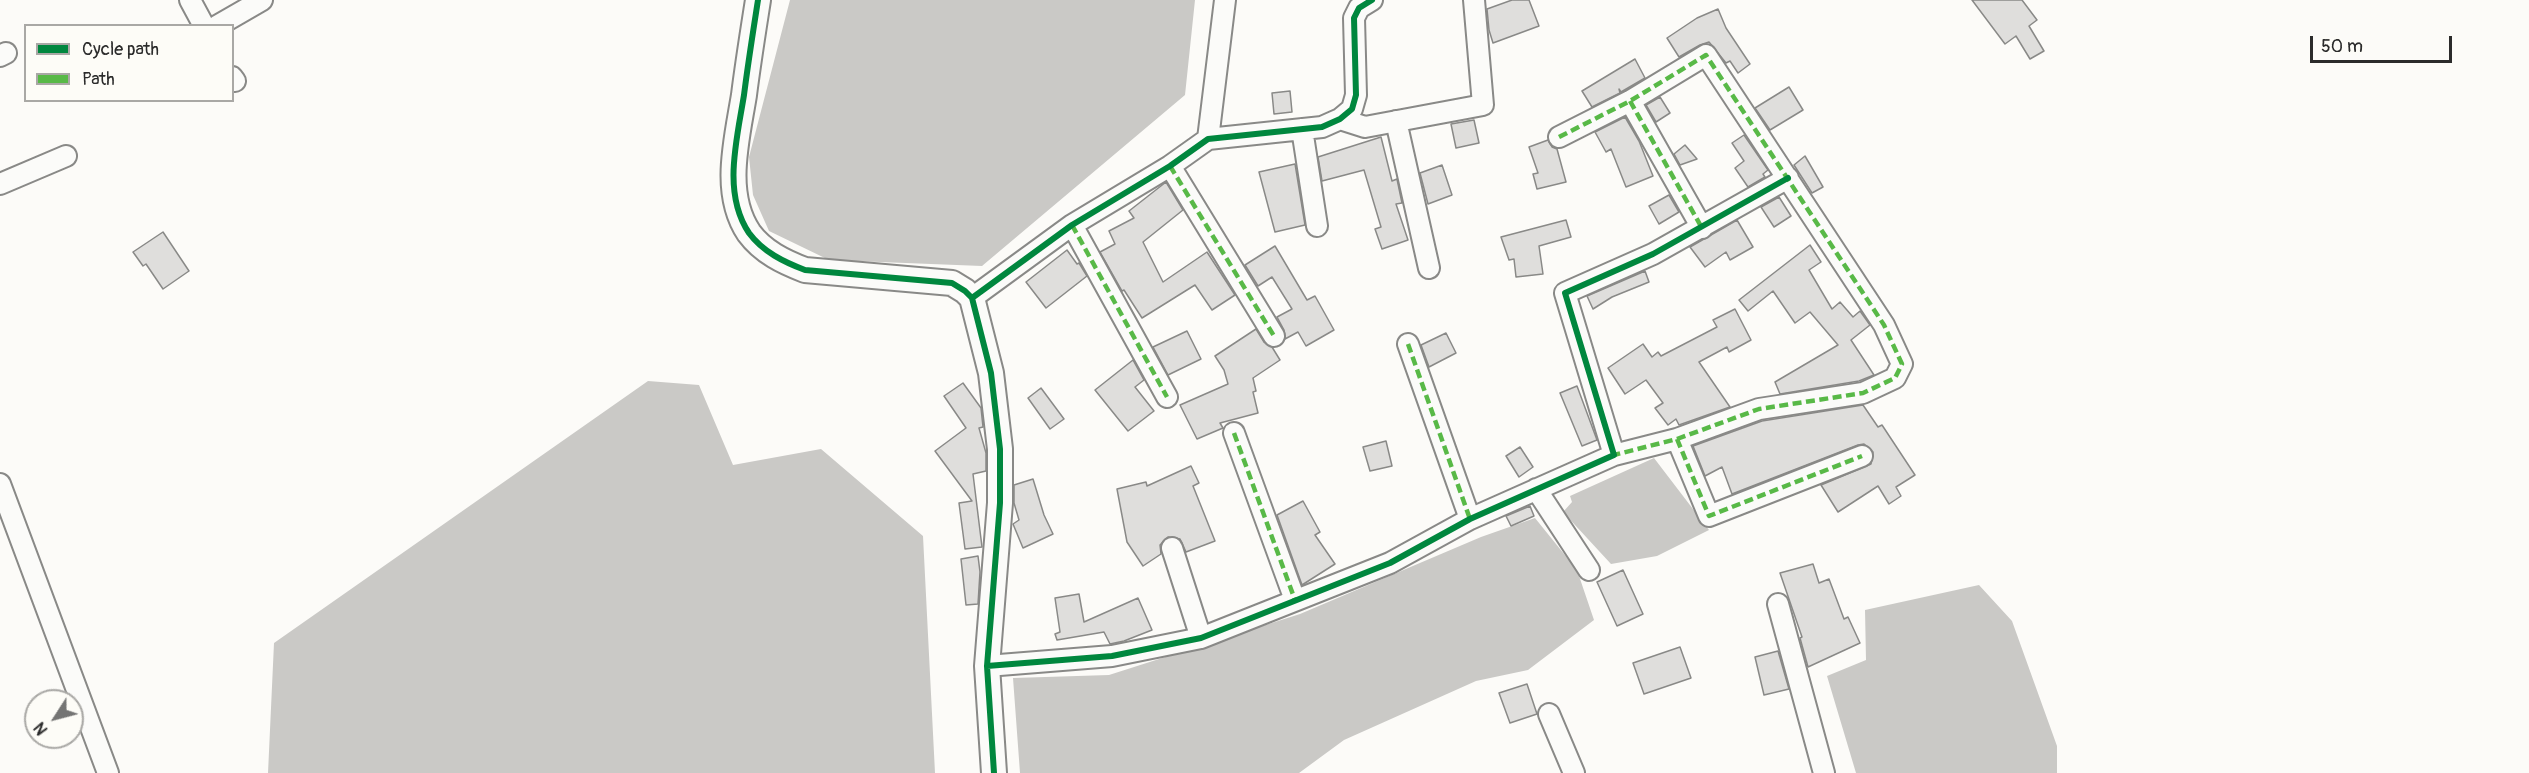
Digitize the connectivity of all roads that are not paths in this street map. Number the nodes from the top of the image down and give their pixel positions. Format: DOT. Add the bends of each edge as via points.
graph roads {
  1 [pos="190,0"];
  2 [pos="262,0"];
  3 [pos="758,0"];
  4 [pos="1226,0"];
  5 [pos="1474,0"];
  6 [pos="1362,3"];
  7 [pos="203,24"];
  8 [pos="220,24"];
  9 [pos="1630,100"];
  10 [pos="1340,119"];
  11 [pos="1396,121"];
  12 [pos="1302,129"];
  13 [pos="1559,136"];
  14 [pos="1208,139"];
  15 [pos="66,156"];
  16 [pos="1170,166"];
  17 [pos="1788,178"];
  18 [pos="0,184"];
  19 [pos="1072,225"];
  20 [pos="1317,226"];
  21 [pos="1702,228"];
  22 [pos="1429,268"];
  23 [pos="972,298"];
  24 [pos="1274,336"];
  25 [pos="1408,344"];
  26 [pos="1167,396"];
  27 [pos="1234,433"];
  28 [pos="1677,439"];
  29 [pos="1614,455"];
  30 [pos="1862,456"];
  31 [pos="0,484"];
  32 [pos="1536,489"];
  33 [pos="1470,519"];
  34 [pos="1172,548"];
  35 [pos="1589,570"];
  36 [pos="1295,600"];
  37 [pos="1778,604"];
  38 [pos="1201,638"];
  39 [pos="987,666"];
  40 [pos="1550,714"];
  41 [pos="108,773"];
  42 [pos="994,773"];
  43 [pos="1575,773"];
  44 [pos="1824,773"];
  1 -- 7 [label="street"];
  2 -- 8 [label="street"];
  3 -- 23 [label="street" via="733,164 737,206 749,232 763,248 806,270 951,283"];
  4 -- 14 [label="street"];
  5 -- 11 [label="street" via="1483,105"];
  6 -- 10 [label="street" via="1354,18 1356,95 1352,109"];
  9 -- 13 [label="street"];
  9 -- 17 [label="street" via="1706,55"];
  9 -- 21 [label="street"];
  10 -- 11 [label="street" via="1365,127"];
  10 -- 12 [label="street" via="1322,127"];
  11 -- 22 [label="street"];
  12 -- 14 [label="street"];
  12 -- 20 [label="street"];
  14 -- 16 [label="street"];
  15 -- 18 [label="street"];
  16 -- 19 [label="street"];
  16 -- 24 [label="street"];
  17 -- 21 [label="street"];
  17 -- 28 [label="street" via="1884,325 1902,364 1895,378 1863,393 1759,409"];
  19 -- 23 [label="street"];
  19 -- 26 [label="street"];
  21 -- 29 [label="street" via="1565,292"];
  23 -- 39 [label="street" via="991,373 1000,449 1000,503"];
  25 -- 33 [label="street"];
  27 -- 36 [label="street"];
  28 -- 29 [label="street"];
  28 -- 30 [label="street" via="1709,516"];
  29 -- 32 [label="street"];
  31 -- 41 [label="street"];
  32 -- 33 [label="street"];
  32 -- 35 [label="street"];
  33 -- 36 [label="street" via="1390,563"];
  34 -- 38 [label="street"];
  36 -- 38 [label="street"];
  37 -- 44 [label="street"];
  38 -- 39 [label="street" via="1112,656"];
  39 -- 42 [label="street"];
  40 -- 43 [label="street"];
}
